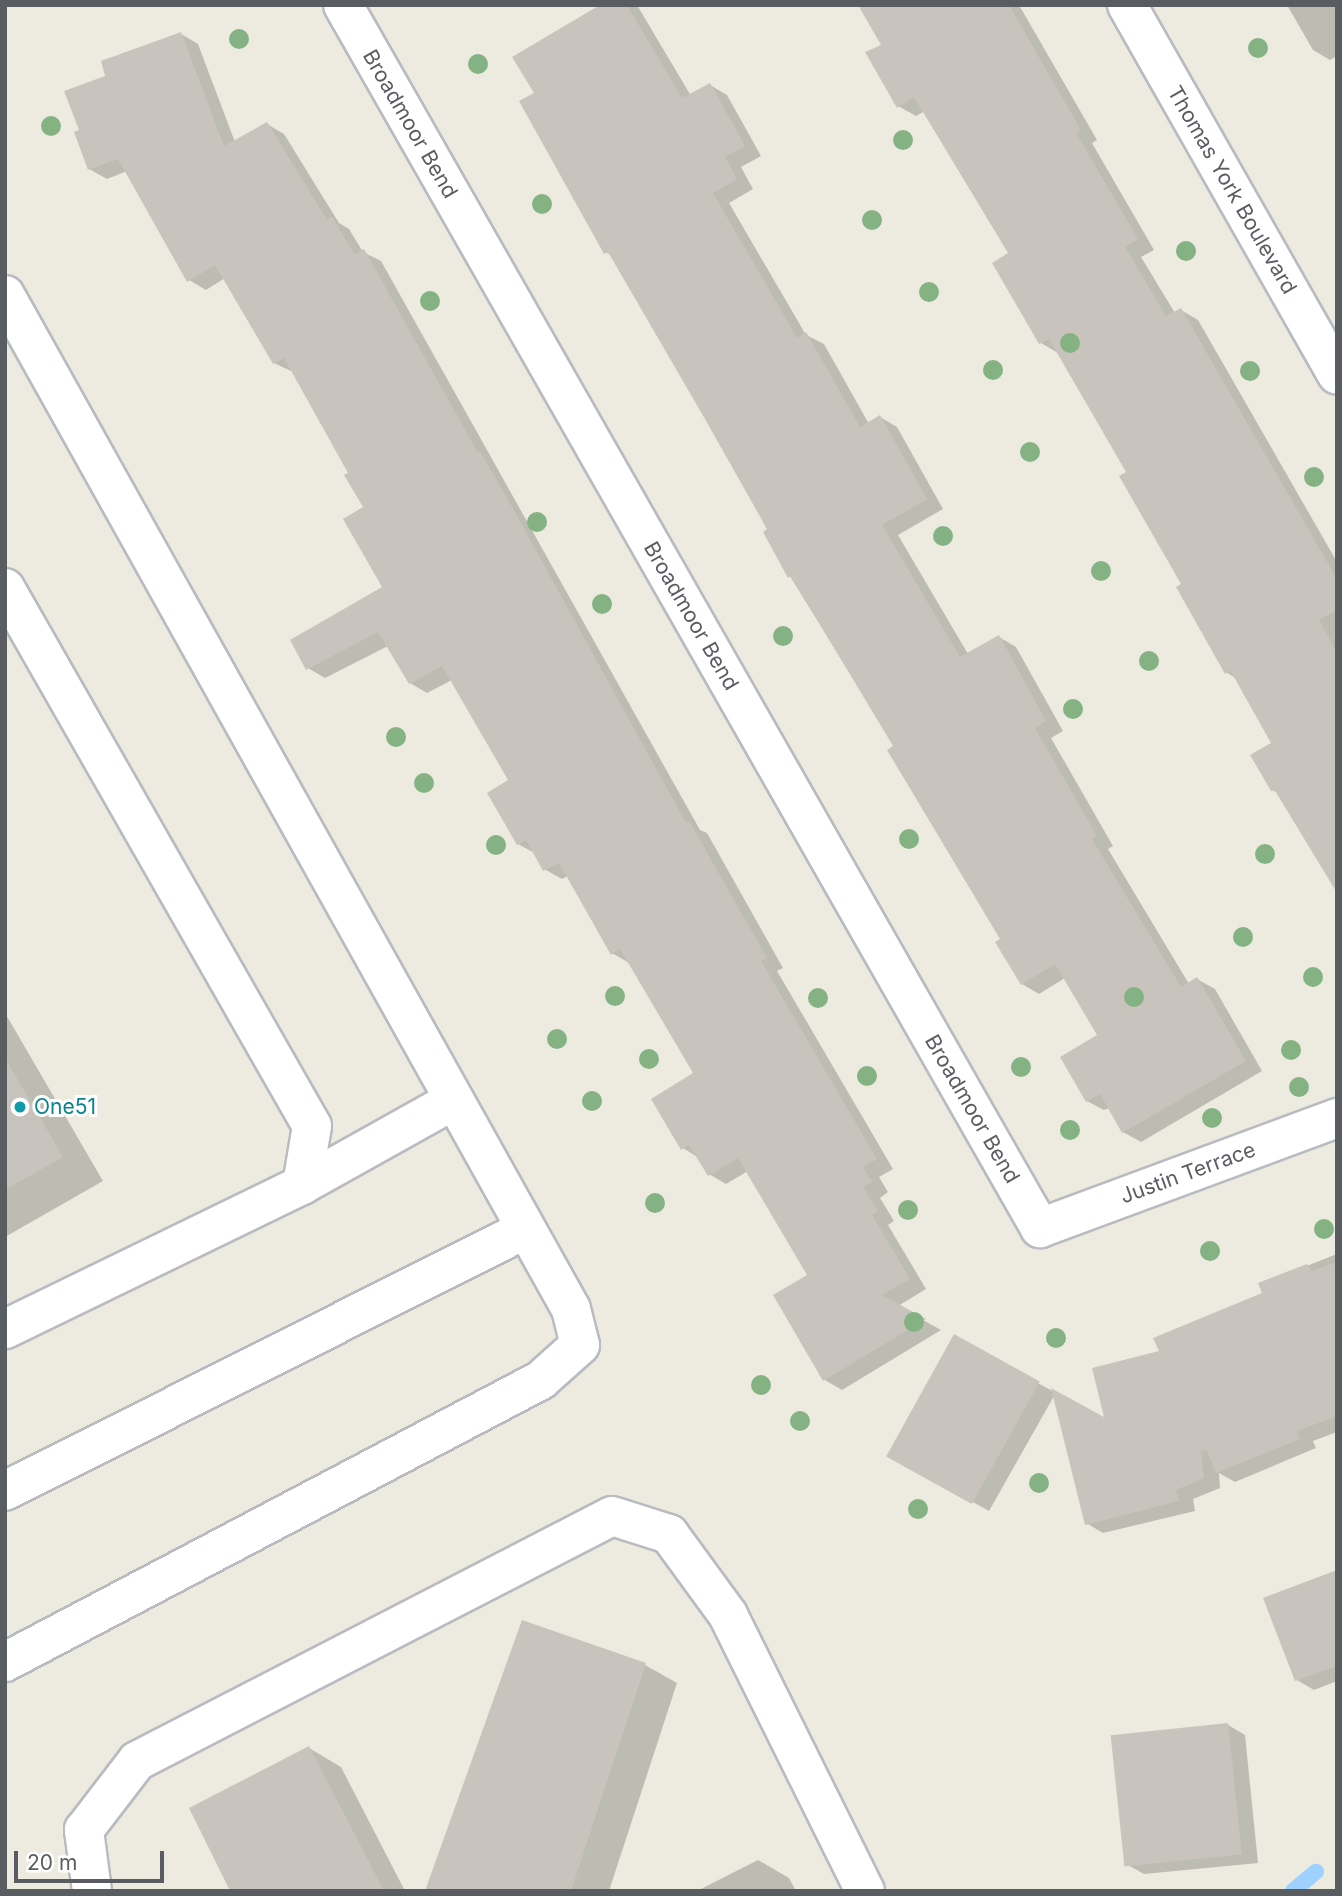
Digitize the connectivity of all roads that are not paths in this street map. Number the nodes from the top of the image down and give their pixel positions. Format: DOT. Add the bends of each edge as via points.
graph roads {
  1 [pos="343,5"];
  2 [pos="1127,5"];
  3 [pos="5,295"];
  4 [pos="1337,375"];
  5 [pos="5,588"];
  6 [pos="454,1100"];
  7 [pos="1337,1118"];
  8 [pos="302,1185"];
  9 [pos="1040,1228"];
  10 [pos="526,1229"];
  11 [pos="5,1329"];
  12 [pos="5,1491"];
  13 [pos="5,1662"];
  14 [pos="92,1891"];
  15 [pos="865,1891"];
  1 -- 9 [label="street, Broadmoor Bend"];
  2 -- 4 [label="street, Thomas York Boulevard"];
  3 -- 6 [label="street"];
  5 -- 8 [label="street" via="312,1126"];
  6 -- 8 [label="street"];
  6 -- 10 [label="street"];
  7 -- 9 [label="street, Justin Terrace"];
  8 -- 11 [label="street"];
  10 -- 12 [label="street"];
  10 -- 13 [label="street" via="570,1309 580,1345 541,1380"];
  14 -- 15 [label="street" via="84,1830 137,1761 612,1516 669,1534 728,1615"];
}
